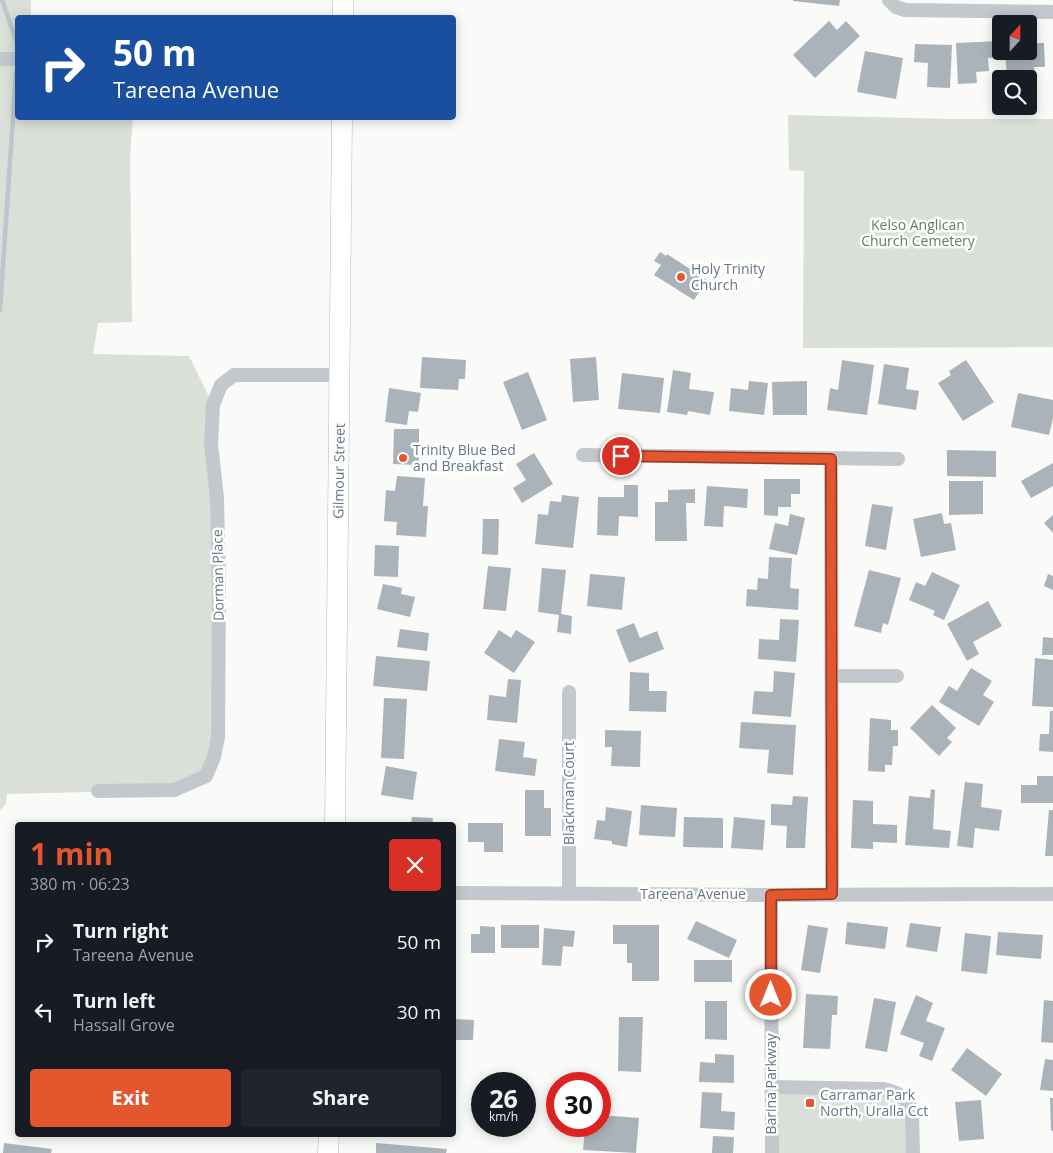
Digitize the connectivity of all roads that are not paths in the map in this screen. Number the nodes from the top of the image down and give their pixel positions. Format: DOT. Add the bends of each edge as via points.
graph roads {
  1 [pos="343,0"];
  2 [pos="889,0"];
  3 [pos="1053,12"];
  4 [pos="343,15"];
  5 [pos="0,59"];
  6 [pos="15,59"];
  7 [pos="342,120"];
  8 [pos="340,376"];
  9 [pos="583,456"];
  10 [pos="831,459"];
  11 [pos="898,459"];
  12 [pos="832,676"];
  13 [pos="898,676"];
  14 [pos="569,692"];
  15 [pos="98,791"];
  16 [pos="335,822"];
  17 [pos="456,893"];
  18 [pos="569,894"];
  19 [pos="832,894"];
  20 [pos="1053,894"];
  21 [pos="771,895"];
  22 [pos="772,1087"];
  23 [pos="328,1137"];
  24 [pos="328,1153"];
  25 [pos="772,1153"];
  26 [pos="913,1153"];
  1 -- 4 [label="main road"];
  2 -- 3 [label="street" via="905,10"];
  5 -- 6 [label="street"];
  7 -- 8 [label="main road, Gilmour Street"];
  8 -- 15 [label="street, Dorman Place" via="234,375 221,385 213,405 211,444 219,587 218,738 214,757 206,776 174,790"];
  8 -- 16 [label="main road, Gilmour Street"];
  9 -- 10 [label="street"];
  10 -- 11 [label="street"];
  10 -- 12 [label="street"];
  12 -- 13 [label="street"];
  12 -- 19 [label="street"];
  14 -- 18 [label="street, Blackman Court"];
  17 -- 18 [label="street, Tareena Avenue"];
  18 -- 21 [label="street, Tareena Avenue"];
  19 -- 20 [label="street, Tareena Avenue"];
  19 -- 21 [label="street, Tareena Avenue"];
  21 -- 22 [label="street, Barina Parkway"];
  22 -- 25 [label="street, Barina Parkway"];
  22 -- 26 [label="street" via="883,1089 897,1093 912,1110"];
  23 -- 24 [label="main road"];
}
